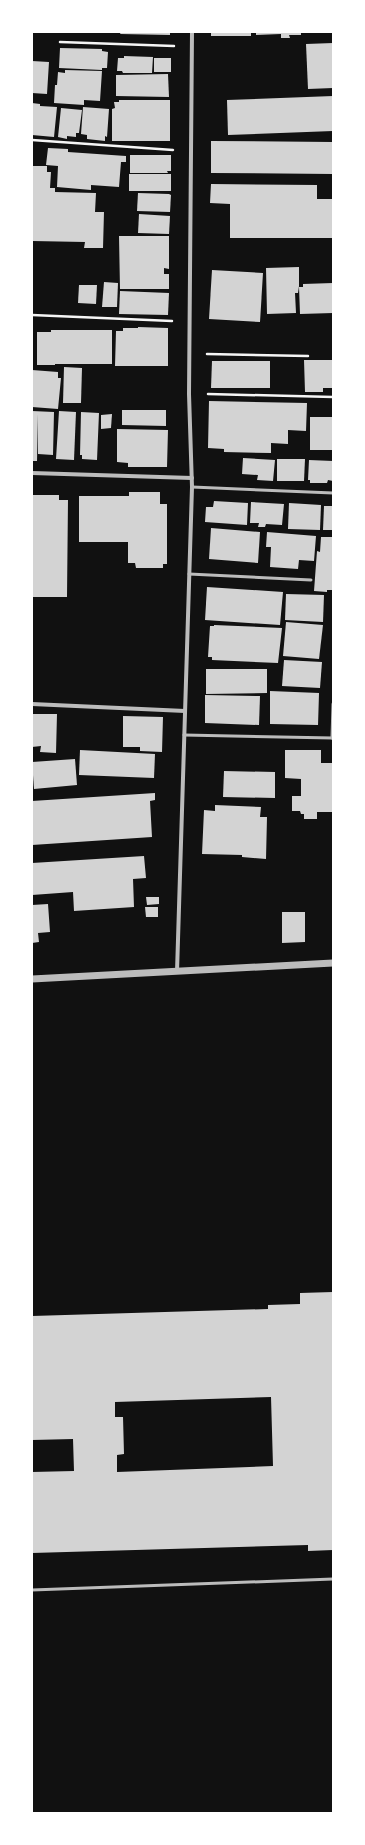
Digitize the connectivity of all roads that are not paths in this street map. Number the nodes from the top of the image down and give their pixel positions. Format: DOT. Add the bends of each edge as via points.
graph roads {
  1 [pos="192,32"];
  2 [pos="32,473"];
  3 [pos="192,478"];
  4 [pos="192,487"];
  5 [pos="333,493"];
  6 [pos="189,574"];
  7 [pos="311,580"];
  8 [pos="32,704"];
  9 [pos="333,704"];
  10 [pos="185,710"];
  11 [pos="184,735"];
  12 [pos="332,738"];
  13 [pos="333,963"];
  14 [pos="177,972"];
  15 [pos="32,979"];
  16 [pos="333,1579"];
  17 [pos="32,1590"];
  1 -- 3 [label="street" via="189,394"];
  2 -- 3 [label="street"];
  3 -- 4 [label="street"];
  4 -- 5 [label="lane"];
  4 -- 6 [label="street"];
  6 -- 7 [label="lane"];
  6 -- 10 [label="street"];
  8 -- 10 [label="street"];
  9 -- 12 [label="lane"];
  10 -- 11 [label="street"];
  11 -- 12 [label="lane"];
  11 -- 14 [label="street"];
  13 -- 14 [label="street"];
  14 -- 15 [label="street"];
  16 -- 17 [label="lane"];
}
